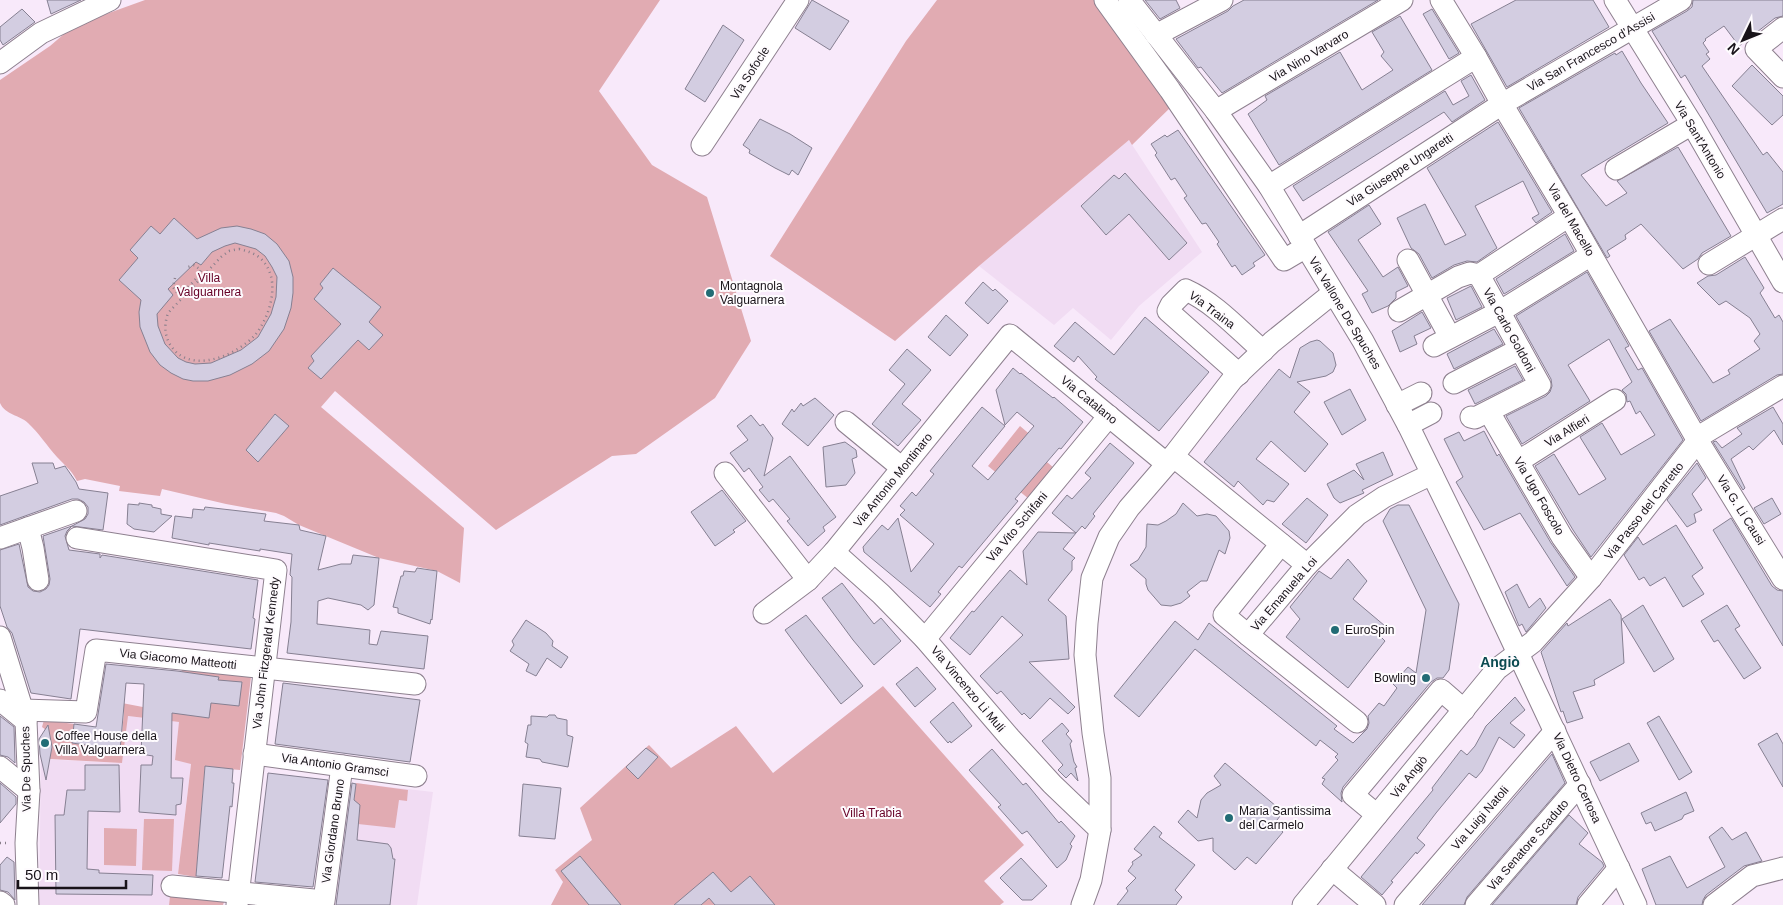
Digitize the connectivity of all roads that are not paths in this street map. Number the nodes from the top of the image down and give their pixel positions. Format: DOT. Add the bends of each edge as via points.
graph roads {
  1 [pos="110,0"];
  2 [pos="798,0"];
  3 [pos="1105,0"];
  4 [pos="1129,0"];
  5 [pos="1222,0"];
  6 [pos="1402,0"];
  7 [pos="1441,0"];
  8 [pos="1615,0"];
  9 [pos="1681,0"];
  10 [pos="1631,28"];
  11 [pos="1783,28"];
  12 [pos="1156,35"];
  13 [pos="1476,57"];
  14 [pos="0,63"];
  15 [pos="1783,77"];
  16 [pos="1502,104"];
  17 [pos="1216,112"];
  18 [pos="1692,124"];
  19 [pos="702,145"];
  20 [pos="1253,164"];
  21 [pos="1616,169"];
  22 [pos="1231,180"];
  23 [pos="1269,186"];
  24 [pos="1569,216"];
  25 [pos="1783,219"];
  26 [pos="1756,235"];
  27 [pos="1302,242"];
  28 [pos="1591,255"];
  29 [pos="1408,260"];
  30 [pos="1709,264"];
  31 [pos="1479,275"];
  32 [pos="1783,282"];
  33 [pos="1334,293"];
  34 [pos="1426,295"];
  35 [pos="1399,311"];
  36 [pos="1498,312"];
  37 [pos="1010,335"];
  38 [pos="1520,349"];
  39 [pos="1263,351"];
  40 [pos="1239,374"];
  41 [pos="1454,383"];
  42 [pos="1783,386"];
  43 [pos="1421,393"];
  44 [pos="1615,400"];
  45 [pos="1397,405"];
  46 [pos="1431,413"];
  47 [pos="1480,414"];
  48 [pos="1109,416"];
  49 [pos="846,422"];
  50 [pos="1408,425"];
  51 [pos="1698,441"];
  52 [pos="1170,460"];
  53 [pos="1519,461"];
  54 [pos="902,468"];
  55 [pos="725,473"];
  56 [pos="1432,474"];
  57 [pos="76,511"];
  58 [pos="28,528"];
  59 [pos="0,538"];
  60 [pos="77,538"];
  61 [pos="1281,544"];
  62 [pos="834,552"];
  63 [pos="1307,565"];
  64 [pos="1591,578"];
  65 [pos="1783,578"];
  66 [pos="38,580"];
  67 [pos="808,580"];
  68 [pos="764,613"];
  69 [pos="1248,635"];
  70 [pos="0,637"];
  71 [pos="925,638"];
  72 [pos="1518,652"];
  73 [pos="264,668"];
  74 [pos="415,684"];
  75 [pos="0,700"];
  76 [pos="1464,710"];
  77 [pos="24,716"];
  78 [pos="1357,722"];
  79 [pos="1555,731"];
  80 [pos="254,754"];
  81 [pos="342,766"];
  82 [pos="0,767"];
  83 [pos="416,776"];
  84 [pos="1580,784"];
  85 [pos="29,791"];
  86 [pos="1377,815"];
  87 [pos="1100,830"];
  88 [pos="1620,868"];
  89 [pos="1783,868"];
  90 [pos="1332,869"];
  91 [pos="172,886"];
  92 [pos="237,899"];
  93 [pos="0,902"];
  94 [pos="4,905"];
  95 [pos="28,905"];
  96 [pos="1082,905"];
  97 [pos="1303,905"];
  98 [pos="1375,905"];
  99 [pos="1405,905"];
  100 [pos="1476,905"];
  101 [pos="1588,905"];
  102 [pos="1636,905"];
  103 [pos="1714,905"];
  1 -- 14 [label="street" via="41,33"];
  2 -- 19 [label="street, Via Sofocle"];
  3 -- 22 [label="street"];
  4 -- 12 [label="street, Via Vallone De Spuches"];
  5 -- 12 [label="street"];
  6 -- 17 [label="street, Via Nino Varvaro"];
  7 -- 13 [label="street, Via del Macello"];
  8 -- 10 [label="street, Via Sant'Antonio"];
  9 -- 10 [label="street, Via San Francesco d'Assisi"];
  10 -- 16 [label="street, Via San Francesco d'Assisi"];
  10 -- 18 [label="street, Via Sant'Antonio"];
  11 -- 15 [label="street" via="1756,48"];
  12 -- 17 [label="street, Via Vallone De Spuches"];
  13 -- 16 [label="street, Via del Macello"];
  13 -- 23 [label="street"];
  16 -- 24 [label="street, Via del Macello"];
  16 -- 27 [label="street, Via Giuseppe Ungaretti"];
  17 -- 20 [label="street, Via Vallone De Spuches"];
  18 -- 21 [label="street"];
  18 -- 26 [label="street, Via Sant'Antonio"];
  20 -- 22 [label="street"];
  20 -- 23 [label="street, Via Vallone De Spuches"];
  22 -- 27 [label="street, Via Giuseppe Ungaretti" via="1284,260"];
  23 -- 27 [label="street, Via Vallone De Spuches"];
  24 -- 28 [label="street, Via del Macello"];
  24 -- 31 [label="street"];
  25 -- 26 [label="street"];
  26 -- 30 [label="street"];
  26 -- 32 [label="street, Via Sant'Antonio"];
  27 -- 33 [label="street, Via Vallone De Spuches"];
  28 -- 36 [label="street"];
  28 -- 51 [label="street, Via del Macello"];
  29 -- 34 [label="street"];
  31 -- 34 [label="street" via="1470,273 1458,277"];
  31 -- 36 [label="street, Via Carlo Goldoni"];
  33 -- 39 [label="street"];
  33 -- 45 [label="street, Via Vallone De Spuches"];
  34 -- 35 [label="street"];
  34 -- 36 [label="street" via="1442,341"];
  36 -- 38 [label="street, Via Carlo Goldoni"];
  37 -- 48 [label="street, Via Catalano"];
  37 -- 54 [label="street, Via Antonio Montinaro"];
  38 -- 41 [label="street"];
  38 -- 47 [label="street, Via Carlo Goldoni" via="1540,384"];
  39 -- 40 [label="street"];
  39 -- 40 [label="street, Via Traina" via="1213,307 1186,290 1168,311"];
  40 -- 52 [label="street"];
  42 -- 51 [label="street, Via Passo del Carretto" via="1703,434"];
  43 -- 45 [label="street"];
  44 -- 53 [label="street, Via Alfieri"];
  45 -- 50 [label="street, Via Vallone De Spuches"];
  46 -- 50 [label="street"];
  47 -- 53 [label="street, Via Ugo Foscolo"];
  48 -- 52 [label="street, Via Catalano"];
  48 -- 71 [label="street, Via Vito Schifani"];
  49 -- 54 [label="street"];
  50 -- 56 [label="street, Via Vallone De Spuches"];
  51 -- 64 [label="street, Via Passo del Carretto"];
  51 -- 65 [label="street, Via G. Li Causi"];
  52 -- 61 [label="street, Via Catalano"];
  52 -- 87 [label="street" via="1109,537 1092,578 1085,656 1100,778"];
  53 -- 64 [label="street, Via Ugo Foscolo" via="1562,537"];
  54 -- 62 [label="street, Via Antonio Montinaro"];
  55 -- 67 [label="street"];
  56 -- 63 [label="street, Via Emanuela Loi" via="1384,497 1357,515"];
  56 -- 72 [label="street, Via Vallone De Spuches"];
  57 -- 58 [label="street"];
  58 -- 59 [label="street"];
  58 -- 66 [label="street"];
  60 -- 73 [label="street, Via John Fitzgerald Kennedy" via="276,570"];
  61 -- 63 [label="street, Via Catalano"];
  61 -- 69 [label="street" via="1224,615"];
  62 -- 67 [label="street, Via Antonio Montinaro"];
  62 -- 71 [label="street, Via Vincenzo Li Muli"];
  63 -- 69 [label="street, Via Emanuela Loi"];
  64 -- 72 [label="street, Via Passo del Carretto" via="1533,642"];
  67 -- 68 [label="street, Via Antonio Montinaro"];
  69 -- 78 [label="street, Via Emanuela Loi"];
  70 -- 77 [label="street, Via De Spuches"];
  71 -- 87 [label="street, Via Vincenzo Li Muli" via="1052,784"];
  72 -- 76 [label="street, Via Angiò" via="1497,669"];
  72 -- 79 [label="street, Via Dietro Certosa"];
  73 -- 74 [label="street, Via Giacomo Matteotti"];
  73 -- 77 [label="street, Via Giacomo Matteotti" via="96,650 86,712"];
  73 -- 80 [label="street, Via John Fitzgerald Kennedy"];
  75 -- 77 [label="street"];
  76 -- 86 [label="street, Via Angiò"];
  76 -- 86 [label="street" via="1441,690 1353,795"];
  77 -- 85 [label="street, Via De Spuches"];
  79 -- 84 [label="street, Via Dietro Certosa"];
  79 -- 99 [label="street, Via Luigi Natoli"];
  80 -- 81 [label="street, Via Antonio Gramsci"];
  80 -- 92 [label="street, Via John Fitzgerald Kennedy"];
  81 -- 83 [label="street, Via Antonio Gramsci"];
  81 -- 92 [label="street, Via Giordano Bruno" via="324,901"];
  82 -- 85 [label="street"];
  84 -- 88 [label="street, Via Dietro Certosa"];
  84 -- 100 [label="street, Via Senatore Scaduto"];
  85 -- 95 [label="street, Via De Spuches" via="26,843"];
  86 -- 90 [label="street, Via Angiò"];
  87 -- 96 [label="street"];
  88 -- 101 [label="street"];
  88 -- 102 [label="street, Via Dietro Certosa"];
  89 -- 103 [label="street" via="1752,876"];
  90 -- 97 [label="street, Via Angiò"];
  90 -- 98 [label="street"];
  91 -- 92 [label="street"];
  93 -- 94 [label="street"];
}
